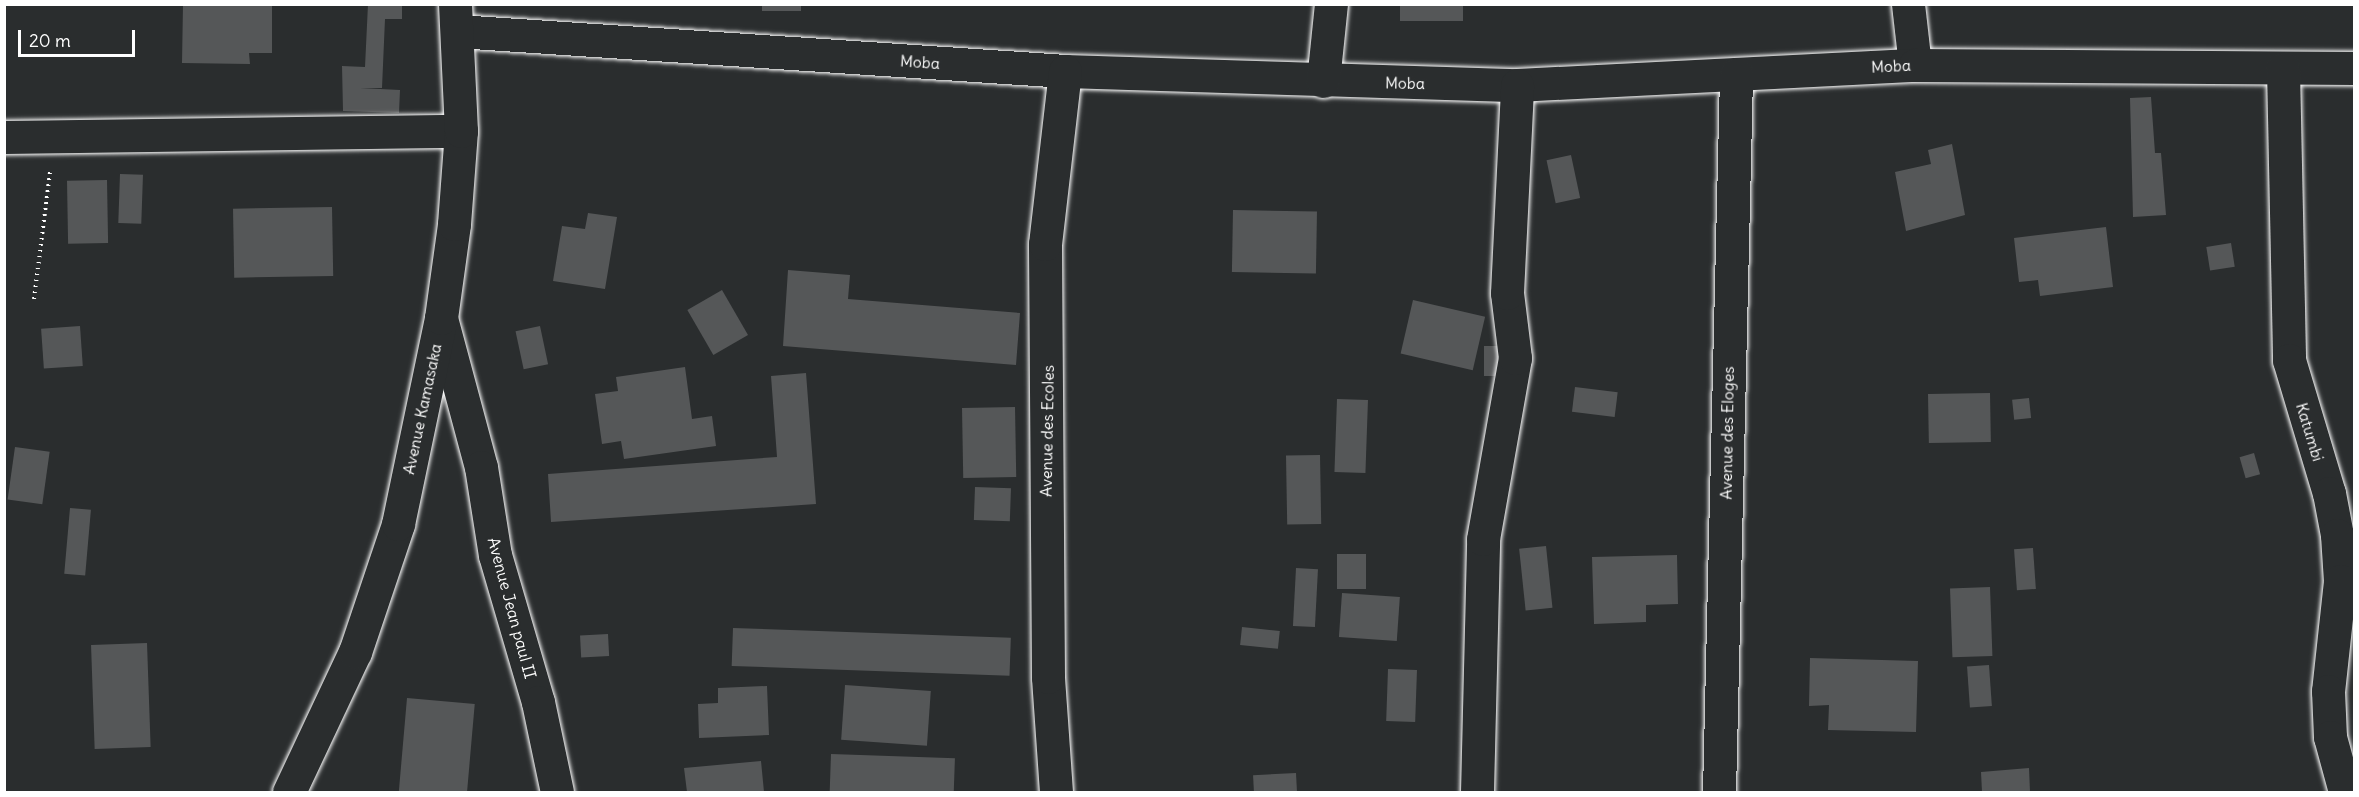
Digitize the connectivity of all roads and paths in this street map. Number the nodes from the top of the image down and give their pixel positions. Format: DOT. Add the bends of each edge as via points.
graph roads {
  1 [pos="1331,4"];
  2 [pos="1908,4"];
  3 [pos="456,18"];
  4 [pos="1915,65"];
  5 [pos="2355,68"];
  6 [pos="2283,69"];
  7 [pos="1065,71"];
  8 [pos="1736,74"];
  9 [pos="1323,81"];
  10 [pos="1517,86"];
  11 [pos="460,131"];
  12 [pos="4,137"];
  13 [pos="54,138"];
  14 [pos="34,299"];
  15 [pos="441,318"];
  16 [pos="289,792"];
  17 [pos="557,792"];
  18 [pos="1056,792"];
  19 [pos="1477,792"];
  20 [pos="1719,792"];
  21 [pos="2344,792"];
  1 -- 9 [label="street"];
  2 -- 4 [label="street"];
  3 -- 7 [label="street, Moba"];
  3 -- 11 [label="street, Avenue Kamasaka"];
  4 -- 6 [label="street, Moba"];
  4 -- 8 [label="street, Moba"];
  5 -- 6 [label="street, Moba"];
  6 -- 21 [label="street, Katumbi" via="2289,360 2329,493 2337,535 2340,581 2328,703 2330,737"];
  7 -- 9 [label="street, Moba"];
  7 -- 18 [label="street, Avenue des Ecoles" via="1045,244 1048,677"];
  8 -- 10 [label="street, Moba"];
  8 -- 20 [label="street, Avenue des Eloges"];
  9 -- 10 [label="street, Moba"];
  10 -- 19 [label="street" via="1507,292 1515,358 1483,539"];
  11 -- 13 [label="street"];
  11 -- 15 [label="street, Avenue Kamasaka" via="454,224"];
  12 -- 13 [label="street"];
  13 -- 14 [label="path"];
  15 -- 16 [label="street, Avenue Kamasaka" via="398,524 355,652"];
  15 -- 17 [label="street, Avenue Jean paul II" via="481,467 495,555 538,702"];
}
